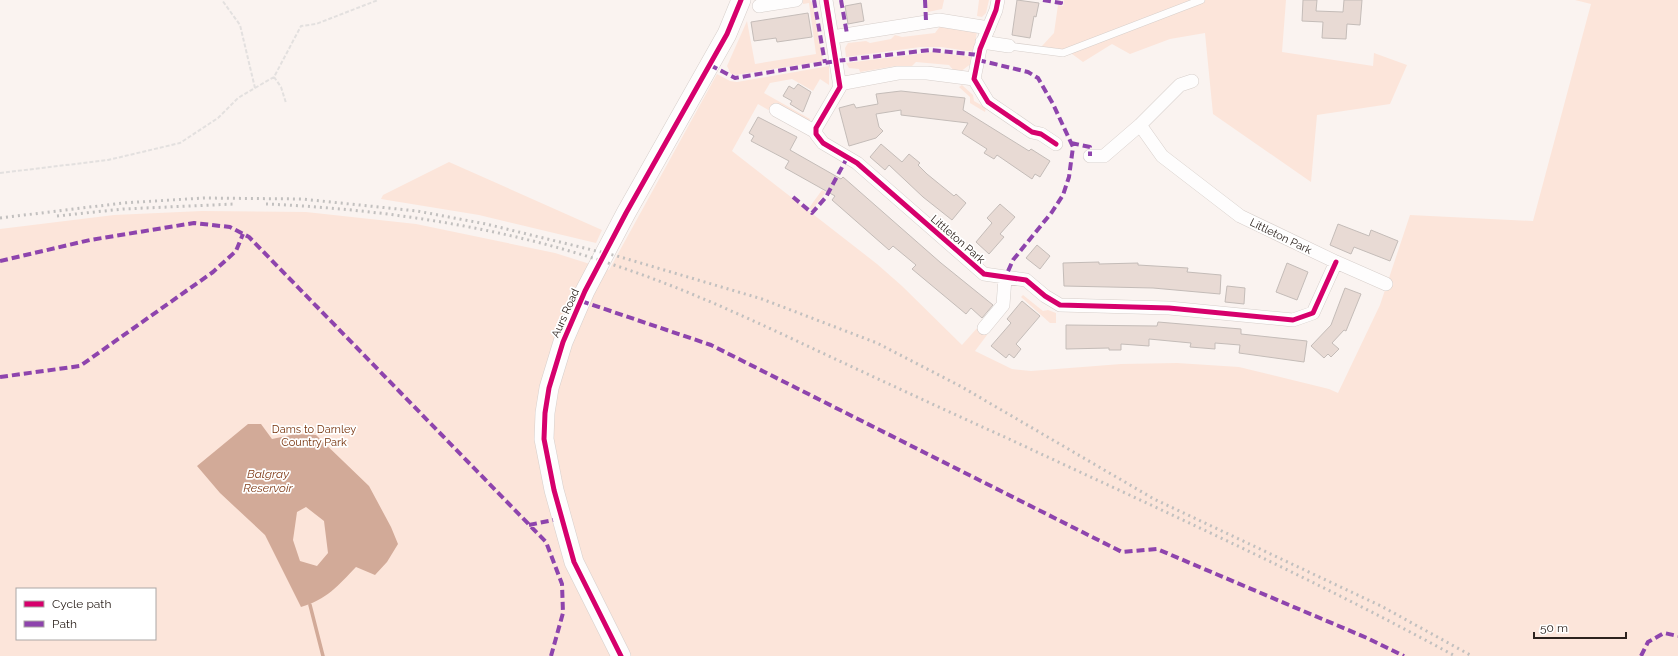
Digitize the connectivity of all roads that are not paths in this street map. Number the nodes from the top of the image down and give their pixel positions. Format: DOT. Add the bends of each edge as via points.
graph roads {
  1 [pos="741,0"];
  2 [pos="796,0"];
  3 [pos="826,0"];
  4 [pos="998,0"];
  5 [pos="1201,0"];
  6 [pos="759,6"];
  7 [pos="989,28"];
  8 [pos="832,37"];
  9 [pos="982,42"];
  10 [pos="1009,46"];
  11 [pos="974,79"];
  12 [pos="1192,81"];
  13 [pos="839,84"];
  14 [pos="776,110"];
  15 [pos="1140,126"];
  16 [pos="816,132"];
  17 [pos="1056,144"];
  18 [pos="1090,156"];
  19 [pos="1336,262"];
  20 [pos="1006,278"];
  21 [pos="1386,284"];
  22 [pos="984,328"];
  23 [pos="621,656"];
  1 -- 23 [label="street, Aurs Road" via="727,34 623,218 589,284 563,342 549,388 544,439 554,490 574,562"];
  2 -- 6 [label="street"];
  3 -- 8 [label="street"];
  4 -- 7 [label="street"];
  5 -- 10 [label="lane" via="1063,53"];
  7 -- 8 [label="street" via="939,20"];
  7 -- 9 [label="street"];
  8 -- 13 [label="street"];
  9 -- 10 [label="street"];
  9 -- 11 [label="street"];
  11 -- 13 [label="street" via="927,73 898,73"];
  11 -- 17 [label="street" via="988,102 1032,132 1041,134"];
  12 -- 15 [label="street" via="1180,85"];
  13 -- 16 [label="street" via="840,87"];
  14 -- 16 [label="street, Littleton Park"];
  15 -- 18 [label="street" via="1104,156"];
  15 -- 19 [label="street, Littleton Park" via="1162,156 1240,216"];
  16 -- 20 [label="street, Littleton Park" via="824,143 857,163 984,274"];
  19 -- 20 [label="street, Littleton Park" via="1313,313 1293,320 1169,308 1060,305 1026,280"];
  19 -- 21 [label="street, Littleton Park"];
  20 -- 22 [label="street" via="1003,305"];
}
